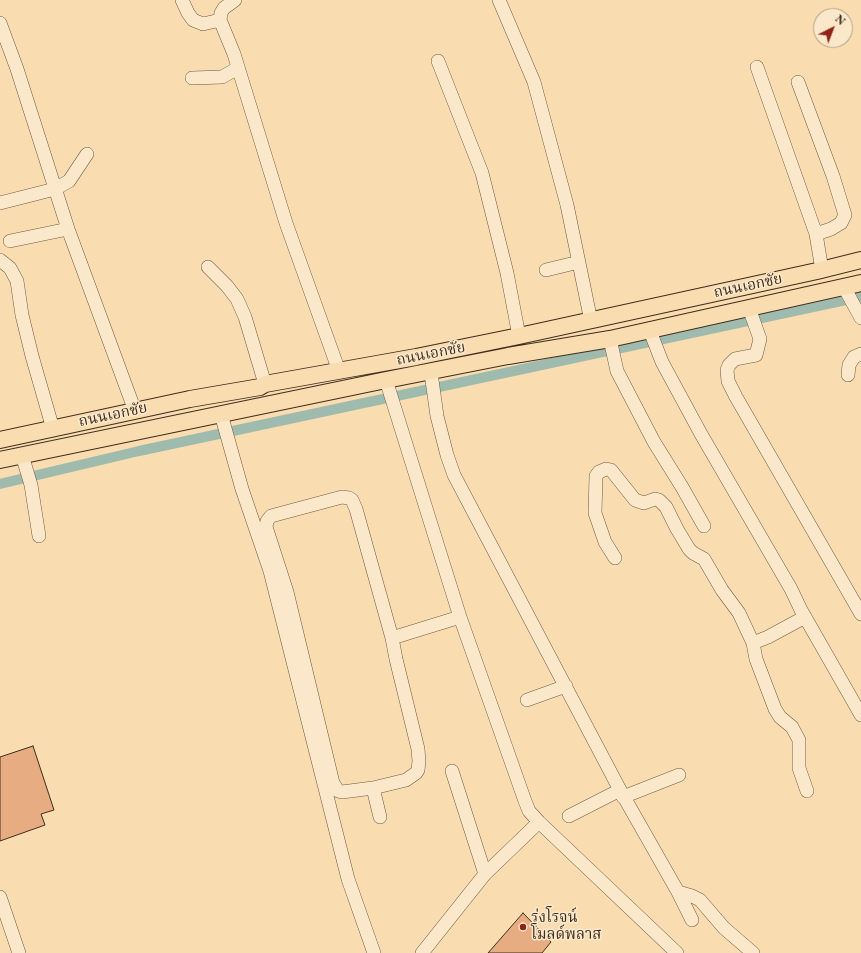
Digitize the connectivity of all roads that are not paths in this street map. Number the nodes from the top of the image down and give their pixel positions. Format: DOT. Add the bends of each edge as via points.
graph roads {
  1 [pos="182,0"];
  2 [pos="235,0"];
  3 [pos="499,0"];
  4 [pos="220,20"];
  5 [pos="0,23"];
  6 [pos="438,62"];
  7 [pos="238,68"];
  8 [pos="757,68"];
  9 [pos="192,78"];
  10 [pos="798,82"];
  11 [pos="87,154"];
  12 [pos="56,189"];
  13 [pos="0,203"];
  14 [pos="68,229"];
  15 [pos="816,234"];
  16 [pos="10,241"];
  17 [pos="0,260"];
  18 [pos="861,260"];
  19 [pos="579,262"];
  20 [pos="208,267"];
  21 [pos="546,270"];
  22 [pos="822,270"];
  23 [pos="861,283"];
  24 [pos="847,291"];
  25 [pos="750,310"];
  26 [pos="859,315"];
  27 [pos="591,321"];
  28 [pos="650,331"];
  29 [pos="518,336"];
  30 [pos="612,351"];
  31 [pos="861,354"];
  32 [pos="339,371"];
  33 [pos="848,375"];
  34 [pos="265,384"];
  35 [pos="433,386"];
  36 [pos="388,387"];
  37 [pos="135,411"];
  38 [pos="222,419"];
  39 [pos="53,428"];
  40 [pos="0,440"];
  41 [pos="0,460"];
  42 [pos="25,462"];
  43 [pos="704,526"];
  44 [pos="39,536"];
  45 [pos="615,558"];
  46 [pos="861,614"];
  47 [pos="460,617"];
  48 [pos="805,617"];
  49 [pos="392,638"];
  50 [pos="753,643"];
  51 [pos="566,686"];
  52 [pos="527,700"];
  53 [pos="861,715"];
  54 [pos="452,770"];
  55 [pos="679,775"];
  56 [pos="373,788"];
  57 [pos="807,791"];
  58 [pos="622,793"];
  59 [pos="569,816"];
  60 [pos="380,817"];
  61 [pos="539,822"];
  62 [pos="485,874"];
  63 [pos="678,892"];
  64 [pos="0,898"];
  65 [pos="692,920"];
  66 [pos="20,953"];
  67 [pos="374,953"];
  68 [pos="422,953"];
  69 [pos="677,953"];
  70 [pos="753,953"];
  1 -- 4 [label="street" via="193,20 203,24"];
  2 -- 4 [label="street" via="224,8"];
  3 -- 19 [label="street" via="534,82 567,205"];
  4 -- 7 [label="street"];
  5 -- 12 [label="street"];
  6 -- 29 [label="street" via="482,173 507,273"];
  7 -- 9 [label="street" via="222,77"];
  7 -- 32 [label="street" via="286,223"];
  8 -- 15 [label="street"];
  10 -- 15 [label="street" via="845,215 836,226"];
  11 -- 12 [label="street" via="69,181"];
  12 -- 13 [label="street"];
  12 -- 14 [label="street"];
  14 -- 16 [label="street"];
  14 -- 37 [label="street"];
  15 -- 22 [label="street"];
  17 -- 39 [label="street" via="10,268 17,281 22,315"];
  18 -- 22 [label="main road, ถนนเอกชัย"];
  19 -- 21 [label="street"];
  19 -- 27 [label="street"];
  20 -- 34 [label="street" via="237,299"];
  22 -- 27 [label="main road, ถนนเอกชัย"];
  23 -- 24 [label="main road, ถนนเอกชัย"];
  24 -- 25 [label="main road, ถนนเอกชัย"];
  24 -- 26 [label="street"];
  25 -- 28 [label="main road, ถนนเอกชัย"];
  25 -- 46 [label="street" via="760,339 756,355 735,358 727,370 728,381"];
  27 -- 29 [label="main road, ถนนเอกชัย"];
  28 -- 30 [label="main road, ถนนเอกชัย"];
  28 -- 48 [label="street" via="662,362"];
  29 -- 32 [label="main road, ถนนเอกชัย"];
  30 -- 35 [label="main road, ถนนเอกชัย" via="508,356"];
  30 -- 43 [label="street" via="617,371 654,442"];
  31 -- 33 [label="street" via="854,357 849,365"];
  32 -- 34 [label="main road, ถนนเอกชัย"];
  34 -- 37 [label="main road, ถนนเอกชัย"];
  35 -- 36 [label="main road, ถนนเอกชัย"];
  35 -- 51 [label="street" via="447,455 454,474"];
  36 -- 38 [label="main road, ถนนเอกชัย"];
  36 -- 47 [label="street"];
  37 -- 39 [label="main road, ถนนเอกชัย"];
  38 -- 42 [label="main road, ถนนเอกชัย"];
  38 -- 67 [label="street" via="242,489 270,571 348,879"];
  39 -- 40 [label="main road, ถนนเอกชัย"];
  41 -- 42 [label="main road, ถนนเอกชัย"];
  42 -- 44 [label="street"];
  45 -- 50 [label="street" via="605,542 595,513 596,476 606,469 611,470 635,500 644,503 655,499 666,507 689,549 704,559 722,590 739,612"];
  47 -- 49 [label="street"];
  47 -- 61 [label="street" via="525,801 529,811"];
  48 -- 50 [label="street"];
  48 -- 53 [label="street"];
  49 -- 56 [label="street" via="418,749 418,770 406,780"];
  49 -- 56 [label="street" via="352,500 342,497 272,516 267,521 266,527 287,592 333,783 338,791 342,792"];
  50 -- 57 [label="street" via="756,660 775,709 792,727 799,740 799,768"];
  51 -- 52 [label="street"];
  51 -- 58 [label="street"];
  54 -- 62 [label="street"];
  55 -- 58 [label="street"];
  56 -- 60 [label="street"];
  58 -- 59 [label="street"];
  58 -- 63 [label="street"];
  61 -- 62 [label="street"];
  61 -- 69 [label="street"];
  62 -- 68 [label="street"];
  63 -- 65 [label="street"];
  63 -- 70 [label="street" via="700,900 724,928"];
  64 -- 66 [label="street"];
}
